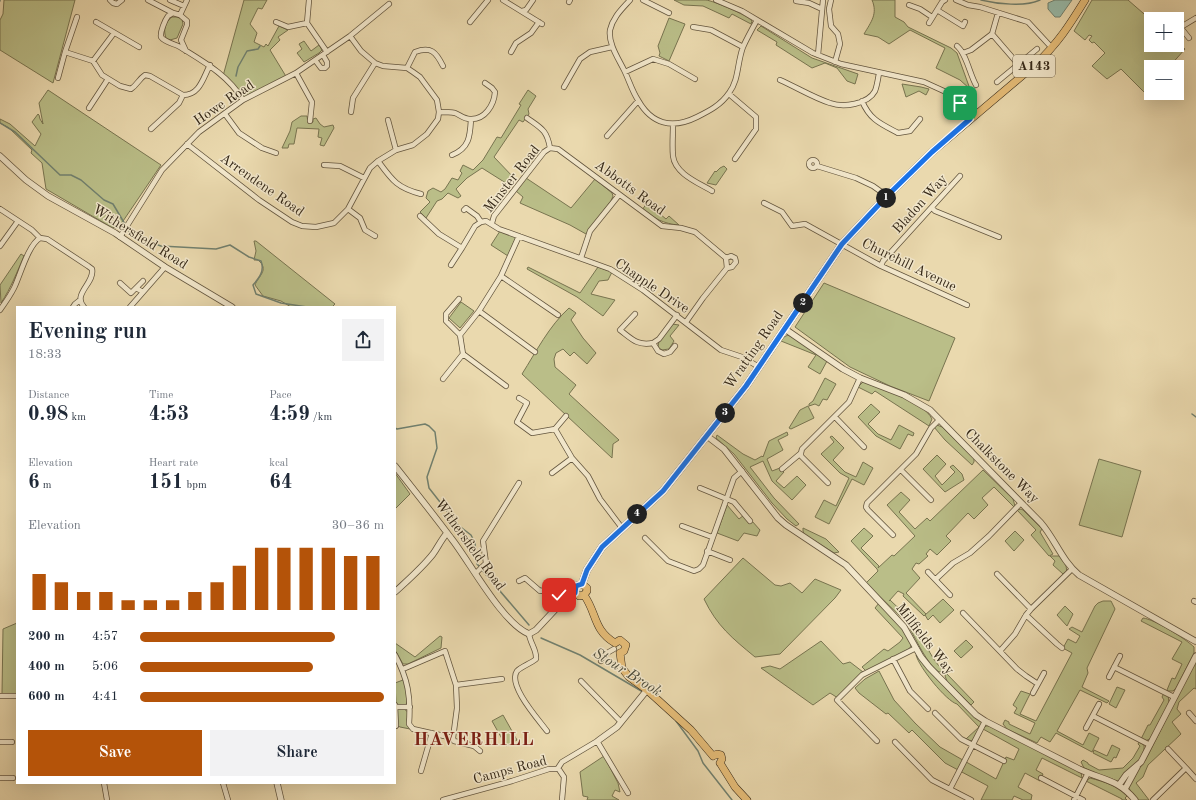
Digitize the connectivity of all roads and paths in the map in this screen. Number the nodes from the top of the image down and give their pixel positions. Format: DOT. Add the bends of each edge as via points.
graph roads {
  1 [pos="110,0"];
  2 [pos="122,0"];
  3 [pos="148,0"];
  4 [pos="170,0"];
  5 [pos="187,0"];
  6 [pos="309,0"];
  7 [pos="488,0"];
  8 [pos="503,0"];
  9 [pos="533,0"];
  10 [pos="630,0"];
  11 [pos="643,0"];
  12 [pos="716,0"];
  13 [pos="823,0"];
  14 [pos="831,0"];
  15 [pos="945,0"];
  16 [pos="956,0"];
  17 [pos="1084,0"];
  18 [pos="796,1"];
  19 [pos="389,4"];
  20 [pos="909,5"];
  21 [pos="184,6"];
  22 [pos="822,9"];
  23 [pos="937,10"];
  24 [pos="522,11"];
  25 [pos="173,13"];
  26 [pos="669,13"];
  27 [pos="998,13"];
  28 [pos="180,15"];
  29 [pos="77,17"];
  30 [pos="932,17"];
  31 [pos="1196,18"];
  32 [pos="757,20"];
  33 [pos="96,22"];
  34 [pos="276,22"];
  35 [pos="470,22"];
  36 [pos="966,22"];
  37 [pos="307,23"];
  38 [pos="929,23"];
  39 [pos="1184,25"];
  40 [pos="693,28"];
  41 [pos="1184,31"];
  42 [pos="114,33"];
  43 [pos="992,34"];
  44 [pos="350,36"];
  45 [pos="1189,38"];
  46 [pos="181,40"];
  47 [pos="175,45"];
  48 [pos="957,46"];
  49 [pos="139,47"];
  50 [pos="612,47"];
  51 [pos="744,47"];
  52 [pos="1036,48"];
  53 [pos="1052,48"];
  54 [pos="186,51"];
  55 [pos="65,52"];
  56 [pos="511,52"];
  57 [pos="325,53"];
  58 [pos="963,53"];
  59 [pos="818,55"];
  60 [pos="315,60"];
  61 [pos="93,61"];
  62 [pos="443,62"];
  63 [pos="835,62"];
  64 [pos="376,63"];
  65 [pos="1018,64"];
  66 [pos="210,65"];
  67 [pos="407,68"];
  68 [pos="625,72"];
  69 [pos="296,73"];
  70 [pos="879,73"];
  71 [pos="58,78"];
  72 [pos="108,80"];
  73 [pos="695,80"];
  74 [pos="780,80"];
  75 [pos="997,82"];
  76 [pos="485,83"];
  77 [pos="976,85"];
  78 [pos="564,87"];
  79 [pos="728,94"];
  80 [pos="183,95"];
  81 [pos="244,100"];
  82 [pos="638,101"];
  83 [pos="862,101"];
  84 [pos="89,108"];
  85 [pos="351,112"];
  86 [pos="439,112"];
  87 [pos="225,114"];
  88 [pos="527,118"];
  89 [pos="471,119"];
  90 [pos="920,119"];
  91 [pos="970,119"];
  92 [pos="388,120"];
  93 [pos="310,121"];
  94 [pos="674,124"];
  95 [pos="151,129"];
  96 [pos="608,136"];
  97 [pos="187,144"];
  98 [pos="550,148"];
  99 [pos="396,150"];
  100 [pos="276,153"];
  101 [pos="452,155"];
  102 [pos="0,156"];
  103 [pos="735,159"];
  104 [pos="378,161"];
  105 [pos="324,165"];
  106 [pos="817,166"];
  107 [pos="960,176"];
  108 [pos="364,178"];
  109 [pos="712,191"];
  110 [pos="421,194"];
  111 [pos="619,195"];
  112 [pos="887,196"];
  113 [pos="764,203"];
  114 [pos="932,208"];
  115 [pos="0,209"];
  116 [pos="348,209"];
  117 [pos="464,210"];
  118 [pos="420,216"];
  119 [pos="18,221"];
  120 [pos="481,222"];
  121 [pos="492,223"];
  122 [pos="375,236"];
  123 [pos="519,236"];
  124 [pos="120,237"];
  125 [pos="999,237"];
  126 [pos="40,238"];
  127 [pos="842,244"];
  128 [pos="0,246"];
  129 [pos="462,248"];
  130 [pos="581,258"];
  131 [pos="726,258"];
  132 [pos="451,265"];
  133 [pos="881,266"];
  134 [pos="164,267"];
  135 [pos="727,268"];
  136 [pos="501,276"];
  137 [pos="143,281"];
  138 [pos="120,283"];
  139 [pos="136,288"];
  140 [pos="143,292"];
  141 [pos="459,299"];
  142 [pos="80,300"];
  143 [pos="967,305"];
  144 [pos="74,306"];
  145 [pos="83,306"];
  146 [pos="131,306"];
  147 [pos="230,306"];
  148 [pos="0,310"];
  149 [pos="479,311"];
  150 [pos="635,314"];
  151 [pos="558,315"];
  152 [pos="676,315"];
  153 [pos="686,322"];
  154 [pos="785,329"];
  155 [pos="460,335"];
  156 [pos="653,343"];
  157 [pos="674,346"];
  158 [pos="535,352"];
  159 [pos="463,354"];
  160 [pos="759,367"];
  161 [pos="860,378"];
  162 [pos="443,379"];
  163 [pos="506,386"];
  164 [pos="519,398"];
  165 [pos="566,416"];
  166 [pos="835,417"];
  167 [pos="939,420"];
  168 [pos="555,430"];
  169 [pos="707,436"];
  170 [pos="864,446"];
  171 [pos="801,453"];
  172 [pos="572,458"];
  173 [pos="396,467"];
  174 [pos="782,469"];
  175 [pos="901,470"];
  176 [pos="742,471"];
  177 [pos="552,473"];
  178 [pos="519,483"];
  179 [pos="828,483"];
  180 [pos="700,488"];
  181 [pos="726,499"];
  182 [pos="931,500"];
  183 [pos="1020,503"];
  184 [pos="750,521"];
  185 [pos="682,526"];
  186 [pos="622,528"];
  187 [pos="447,533"];
  188 [pos="893,535"];
  189 [pos="712,537"];
  190 [pos="452,538"];
  191 [pos="644,538"];
  192 [pos="436,549"];
  193 [pos="707,551"];
  194 [pos="730,560"];
  195 [pos="1072,569"];
  196 [pos="928,572"];
  197 [pos="476,573"];
  198 [pos="997,574"];
  199 [pos="936,579"];
  200 [pos="519,581"];
  201 [pos="582,584"];
  202 [pos="396,591"];
  203 [pos="575,593"];
  204 [pos="584,595"];
  205 [pos="950,595"];
  206 [pos="564,599"];
  207 [pos="1031,609"];
  208 [pos="963,613"];
  209 [pos="1026,615"];
  210 [pos="529,634"];
  211 [pos="1196,640"];
  212 [pos="616,648"];
  213 [pos="916,648"];
  214 [pos="1062,648"];
  215 [pos="1000,651"];
  216 [pos="1120,656"];
  217 [pos="1196,656"];
  218 [pos="396,657"];
  219 [pos="893,659"];
  220 [pos="601,661"];
  221 [pos="1114,666"];
  222 [pos="403,670"];
  223 [pos="1044,673"];
  224 [pos="1109,677"];
  225 [pos="502,679"];
  226 [pos="581,681"];
  227 [pos="1038,684"];
  228 [pos="456,685"];
  229 [pos="647,690"];
  230 [pos="1033,693"];
  231 [pos="0,696"];
  232 [pos="16,696"];
  233 [pos="1174,697"];
  234 [pos="1100,704"];
  235 [pos="396,706"];
  236 [pos="410,707"];
  237 [pos="928,709"];
  238 [pos="935,713"];
  239 [pos="1189,713"];
  240 [pos="1093,716"];
  241 [pos="1196,720"];
  242 [pos="985,721"];
  243 [pos="621,722"];
  244 [pos="1086,728"];
  245 [pos="547,731"];
  246 [pos="432,733"];
  247 [pos="453,738"];
  248 [pos="598,741"];
  249 [pos="876,741"];
  250 [pos="0,742"];
  251 [pos="12,742"];
  252 [pos="895,742"];
  253 [pos="972,745"];
  254 [pos="1150,745"];
  255 [pos="1168,749"];
  256 [pos="480,751"];
  257 [pos="1004,761"];
  258 [pos="1138,765"];
  259 [pos="558,768"];
  260 [pos="1186,768"];
  261 [pos="421,771"];
  262 [pos="1088,773"];
  263 [pos="0,778"];
  264 [pos="13,778"];
  265 [pos="1041,778"];
  266 [pos="1196,779"];
  267 [pos="104,784"];
  268 [pos="223,784"];
  269 [pos="277,784"];
  270 [pos="1119,785"];
  271 [pos="950,789"];
  272 [pos="1125,789"];
  273 [pos="628,794"];
  274 [pos="1075,798"];
  275 [pos="107,800"];
  276 [pos="228,800"];
  277 [pos="281,800"];
  278 [pos="443,800"];
  279 [pos="562,800"];
  280 [pos="747,800"];
  281 [pos="970,800"];
  282 [pos="1083,800"];
  283 [pos="1135,800"];
  284 [pos="1153,800"];
  1 -- 2 [label="street" via="117,4"];
  3 -- 25 [label="street"];
  4 -- 21 [label="street"];
  5 -- 21 [label="street"];
  6 -- 37 [label="street"];
  7 -- 35 [label="street"];
  8 -- 24 [label="street"];
  9 -- 24 [label="street" via="526,10"];
  10 -- 50 [label="street" via="614,19 610,32"];
  11 -- 26 [label="street"];
  12 -- 32 [label="street" via="742,10"];
  13 -- 22 [label="street"];
  14 -- 63 [label="street" via="831,26 838,34 840,44"];
  15 -- 23 [label="street"];
  16 -- 27 [label="street"];
  17 -- 53 [label="main road, A143"];
  18 -- 22 [label="street"];
  19 -- 44 [label="street, Howe Road"];
  20 -- 30 [label="street"];
  21 -- 28 [label="street"];
  22 -- 59 [label="street"];
  23 -- 30 [label="street"];
  23 -- 36 [label="street" via="963,26"];
  24 -- 56 [label="street" via="540,23 516,43"];
  25 -- 28 [label="street"];
  25 -- 47 [label="street" via="168,16 161,36"];
  27 -- 43 [label="street"];
  27 -- 53 [label="street" via="1028,22"];
  28 -- 46 [label="street" via="185,18 187,25"];
  29 -- 55 [label="street"];
  30 -- 38 [label="street"];
  31 -- 39 [label="street"];
  32 -- 51 [label="street"];
  32 -- 59 [label="street"];
  33 -- 42 [label="street"];
  34 -- 37 [label="street" via="288,27"];
  37 -- 57 [label="street"];
  40 -- 51 [label="street" via="711,30"];
  41 -- 45 [label="street"];
  42 -- 49 [label="street"];
  42 -- 61 [label="street"];
  43 -- 58 [label="street"];
  43 -- 65 [label="street"];
  44 -- 57 [label="street, Howe Road"];
  44 -- 64 [label="street" via="360,51"];
  46 -- 47 [label="street"];
  46 -- 54 [label="street"];
  47 -- 54 [label="street"];
  48 -- 58 [label="street"];
  50 -- 68 [label="street"];
  50 -- 78 [label="street" via="590,52 580,59"];
  51 -- 79 [label="street" via="738,64 736,82"];
  52 -- 65 [label="street"];
  53 -- 91 [label="main road, A143"];
  54 -- 66 [label="street"];
  55 -- 61 [label="street"];
  55 -- 71 [label="street"];
  57 -- 60 [label="street, Howe Road"];
  57 -- 60 [label="street" via="328,62 325,68 321,68"];
  58 -- 77 [label="street"];
  59 -- 63 [label="street"];
  60 -- 69 [label="street, Howe Road"];
  61 -- 72 [label="street" via="98,71"];
  62 -- 67 [label="street" via="430,50 422,50 415,52"];
  63 -- 70 [label="street"];
  64 -- 67 [label="street"];
  64 -- 85 [label="street" via="353,98"];
  65 -- 75 [label="street"];
  66 -- 80 [label="street" via="197,90"];
  66 -- 81 [label="street"];
  67 -- 86 [label="street" via="420,77 429,89 437,100"];
  68 -- 73 [label="street" via="653,59 669,64"];
  68 -- 82 [label="street"];
  69 -- 81 [label="street, Howe Road"];
  69 -- 93 [label="street" via="312,102"];
  70 -- 83 [label="street" via="875,90 870,98"];
  70 -- 91 [label="street" via="924,82 946,92 960,103"];
  72 -- 80 [label="street" via="131,89 145,75 150,76"];
  72 -- 84 [label="street"];
  74 -- 83 [label="street" via="831,104 848,105"];
  76 -- 89 [label="street" via="496,91 490,109"];
  79 -- 94 [label="street" via="710,110 691,120"];
  79 -- 103 [label="street" via="756,117 756,129"];
  80 -- 95 [label="street" via="179,103"];
  81 -- 87 [label="street, Howe Road"];
  82 -- 94 [label="street" via="647,113 661,123"];
  82 -- 96 [label="street"];
  83 -- 90 [label="street" via="873,119 898,133 910,131"];
  86 -- 89 [label="street" via="456,113"];
  86 -- 99 [label="street, Arrendene Road" via="438,119 427,134 413,145"];
  87 -- 97 [label="street, Howe Road"];
  87 -- 100 [label="street" via="239,133 262,148"];
  88 -- 98 [label="street" via="544,130"];
  89 -- 101 [label="street" via="467,143 459,152"];
  91 -- 112 [label="main road, Wratting Road / A143"];
  92 -- 99 [label="street"];
  94 -- 109 [label="street" via="673,158 677,167"];
  97 -- 116 [label="street, Arrendene Road" via="259,200 292,222 316,227 334,223"];
  97 -- 124 [label="street, Howe Road" via="162,170"];
  98 -- 111 [label="street, Abbotts Road" via="558,150"];
  98 -- 121 [label="street, Minster Road" via="544,152 494,216"];
  99 -- 104 [label="street, Arrendene Road"];
  102 -- 124 [label="street, Withersfield Road" via="48,196"];
  104 -- 108 [label="street, Arrendene Road"];
  104 -- 110 [label="street" via="391,179 406,190"];
  105 -- 108 [label="street" via="340,166"];
  106 -- 112 [label="street" via="856,178"];
  107 -- 114 [label="street, Bladon Way"];
  108 -- 116 [label="street, Arrendene Road"];
  111 -- 130 [label="street" via="590,231"];
  111 -- 131 [label="street, Abbotts Road" via="662,226 695,232"];
  112 -- 127 [label="main road, Wratting Road / A143"];
  113 -- 127 [label="street, Churchill Avenue" via="782,212 792,226 805,224"];
  114 -- 125 [label="street"];
  114 -- 133 [label="street, Bladon Way"];
  115 -- 119 [label="street"];
  116 -- 122 [label="street" via="360,218 366,230"];
  117 -- 120 [label="street" via="466,208"];
  118 -- 129 [label="street" via="439,234"];
  119 -- 126 [label="street"];
  119 -- 128 [label="street"];
  120 -- 121 [label="street, Chapple Drive"];
  120 -- 129 [label="street" via="475,226"];
  121 -- 123 [label="street, Chapple Drive" via="499,229"];
  123 -- 130 [label="street, Chapple Drive"];
  123 -- 136 [label="street"];
  124 -- 134 [label="street, Withersfield Road"];
  126 -- 142 [label="street" via="46,239 92,270 92,278"];
  126 -- 148 [label="street" via="34,244 11,294"];
  127 -- 133 [label="street, Churchill Avenue"];
  127 -- 154 [label="main road, Wratting Road / A143"];
  129 -- 132 [label="street"];
  130 -- 152 [label="street, Chapple Drive" via="610,269"];
  131 -- 135 [label="street"];
  131 -- 135 [label="street" via="731,256 736,262 732,268"];
  133 -- 143 [label="street, Churchill Avenue"];
  134 -- 140 [label="street"];
  134 -- 147 [label="street, Withersfield Road"];
  135 -- 153 [label="street"];
  136 -- 149 [label="street"];
  136 -- 151 [label="street"];
  137 -- 139 [label="street"];
  138 -- 139 [label="street" via="131,293"];
  139 -- 140 [label="street"];
  140 -- 146 [label="street"];
  141 -- 155 [label="street" via="446,314 446,321"];
  142 -- 144 [label="street"];
  142 -- 145 [label="street"];
  149 -- 155 [label="street"];
  149 -- 158 [label="street"];
  150 -- 156 [label="street" via="620,330 636,343"];
  152 -- 153 [label="street, Chapple Drive"];
  152 -- 156 [label="street"];
  153 -- 160 [label="street, Chapple Drive" via="721,350 742,357"];
  154 -- 160 [label="main road, Wratting Road / A143"];
  154 -- 161 [label="street, Chalkstone Way" via="842,369"];
  155 -- 159 [label="street"];
  156 -- 157 [label="street" via="658,351 664,354 670,352"];
  159 -- 162 [label="street"];
  159 -- 163 [label="street"];
  160 -- 169 [label="main road, Wratting Road / A143"];
  161 -- 166 [label="street" via="849,402"];
  161 -- 167 [label="street, Chalkstone Way" via="911,398 930,410"];
  164 -- 168 [label="street" via="527,403 517,422 532,433"];
  165 -- 168 [label="street"];
  166 -- 170 [label="street"];
  166 -- 171 [label="street" via="802,449"];
  167 -- 175 [label="street" via="931,428 916,454"];
  167 -- 183 [label="street, Chalkstone Way"];
  168 -- 172 [label="street"];
  169 -- 176 [label="street, Millfields Way" via="724,449"];
  169 -- 186 [label="main road, Wratting Road / A143" via="663,491"];
  171 -- 174 [label="street"];
  171 -- 179 [label="street" via="801,456"];
  172 -- 177 [label="street"];
  172 -- 186 [label="street" via="588,476 600,499"];
  173 -- 187 [label="street, Withersfield Road"];
  175 -- 182 [label="street"];
  175 -- 188 [label="street" via="867,503 866,507"];
  176 -- 181 [label="street" via="734,478"];
  176 -- 213 [label="street, Millfields Way" via="778,518 846,565 904,627"];
  178 -- 197 [label="street" via="483,541 486,563"];
  180 -- 181 [label="street"];
  181 -- 184 [label="street" via="734,502"];
  181 -- 189 [label="street"];
  183 -- 195 [label="street, Chalkstone Way" via="1048,531"];
  183 -- 199 [label="street" via="989,536"];
  185 -- 189 [label="street"];
  186 -- 201 [label="main road, Wratting Road / A143" via="602,547 587,570"];
  187 -- 190 [label="street, Withersfield Road"];
  187 -- 192 [label="street"];
  189 -- 193 [label="street"];
  190 -- 192 [label="street"];
  190 -- 197 [label="street, Withersfield Road"];
  191 -- 193 [label="street" via="668,561 694,571 700,569"];
  192 -- 202 [label="street"];
  193 -- 194 [label="street"];
  195 -- 207 [label="street"];
  195 -- 211 [label="street, Chalkstone Way"];
  196 -- 199 [label="street"];
  197 -- 210 [label="street, Withersfield Road" via="502,610 522,631"];
  198 -- 207 [label="street"];
  199 -- 205 [label="street"];
  200 -- 206 [label="street" via="525,578 540,591 551,589"];
  201 -- 203 [label="main road, Wratting Road / A143" via="576,586"];
  201 -- 204 [label="main road" via="587,588"];
  203 -- 204 [label="main road" via="579,596"];
  203 -- 206 [label="street"];
  204 -- 212 [label="main road" via="601,632"];
  206 -- 210 [label="street" via="536,630"];
  207 -- 209 [label="street"];
  208 -- 215 [label="street"];
  209 -- 214 [label="street"];
  209 -- 215 [label="street" via="1015,634"];
  210 -- 245 [label="street" via="536,659 518,670 515,677 517,689"];
  212 -- 220 [label="street" via="606,653"];
  212 -- 229 [label="main road" via="622,668"];
  213 -- 219 [label="street"];
  213 -- 242 [label="street, Millfields Way" via="938,678"];
  215 -- 227 [label="street"];
  216 -- 221 [label="street"];
  217 -- 233 [label="street"];
  218 -- 222 [label="street"];
  219 -- 237 [label="street" via="910,691"];
  219 -- 249 [label="street" via="862,675 837,700"];
  221 -- 224 [label="street"];
  221 -- 233 [label="street"];
  222 -- 228 [label="street" via="445,651"];
  222 -- 236 [label="street" via="409,690"];
  223 -- 227 [label="street"];
  225 -- 228 [label="street"];
  226 -- 243 [label="street"];
  227 -- 230 [label="street"];
  228 -- 247 [label="street" via="457,708"];
  229 -- 243 [label="street"];
  229 -- 280 [label="main road" via="691,730 713,756 720,754 720,763 735,787"];
  231 -- 232 [label="street"];
  233 -- 254 [label="street"];
  234 -- 240 [label="street"];
  235 -- 236 [label="street"];
  236 -- 246 [label="street" via="409,724 414,729"];
  238 -- 253 [label="street" via="961,739"];
  239 -- 241 [label="street"];
  240 -- 244 [label="street"];
  240 -- 254 [label="street"];
  242 -- 253 [label="street"];
  242 -- 262 [label="street, Millfields Way"];
  243 -- 248 [label="street"];
  246 -- 247 [label="street"];
  246 -- 261 [label="street"];
  247 -- 256 [label="street" via="454,741 474,746"];
  248 -- 259 [label="street, Camps Road" via="562,762"];
  248 -- 273 [label="street"];
  250 -- 251 [label="street"];
  252 -- 271 [label="street" via="932,780"];
  253 -- 257 [label="street"];
  253 -- 271 [label="street"];
  254 -- 258 [label="street"];
  255 -- 260 [label="street"];
  258 -- 270 [label="street"];
  258 -- 272 [label="street"];
  259 -- 278 [label="street, Camps Road"];
  259 -- 279 [label="street" via="564,777"];
  260 -- 266 [label="street"];
  260 -- 284 [label="street"];
  262 -- 270 [label="street, Millfields Way"];
  262 -- 274 [label="street"];
  263 -- 264 [label="street"];
  265 -- 274 [label="street"];
  267 -- 275 [label="street"];
  268 -- 276 [label="street"];
  269 -- 277 [label="street"];
  270 -- 272 [label="street, Millfields Way"];
  271 -- 281 [label="street"];
  272 -- 283 [label="street, Millfields Way"];
  274 -- 282 [label="street"];
}
